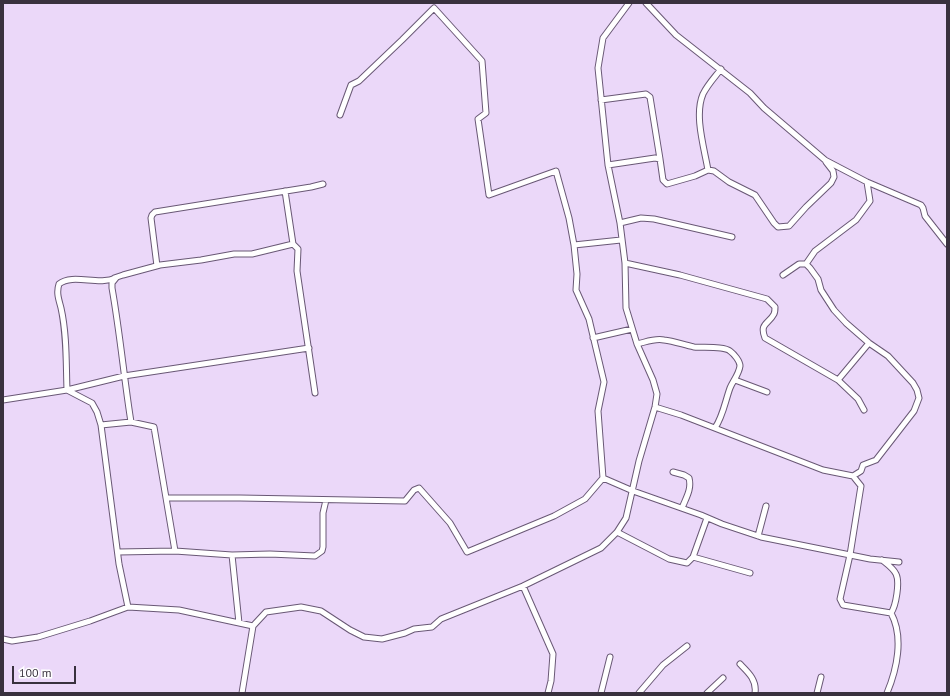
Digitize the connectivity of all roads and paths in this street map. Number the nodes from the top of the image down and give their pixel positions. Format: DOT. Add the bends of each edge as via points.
graph roads {
  1 [pos="629,3"];
  2 [pos="646,3"];
  3 [pos="722,69"];
  4 [pos="601,100"];
  5 [pos="340,115"];
  6 [pos="660,159"];
  7 [pos="825,160"];
  8 [pos="608,165"];
  9 [pos="708,170"];
  10 [pos="867,182"];
  11 [pos="323,184"];
  12 [pos="285,191"];
  13 [pos="620,223"];
  14 [pos="732,237"];
  15 [pos="621,240"];
  16 [pos="293,244"];
  17 [pos="947,244"];
  18 [pos="574,245"];
  19 [pos="625,263"];
  20 [pos="806,264"];
  21 [pos="156,266"];
  22 [pos="783,275"];
  23 [pos="116,278"];
  24 [pos="632,329"];
  25 [pos="594,338"];
  26 [pos="869,343"];
  27 [pos="637,344"];
  28 [pos="309,348"];
  29 [pos="124,376"];
  30 [pos="735,380"];
  31 [pos="838,380"];
  32 [pos="67,390"];
  33 [pos="767,392"];
  34 [pos="315,394"];
  35 [pos="3,400"];
  36 [pos="655,407"];
  37 [pos="864,410"];
  38 [pos="130,422"];
  39 [pos="101,425"];
  40 [pos="715,428"];
  41 [pos="673,472"];
  42 [pos="853,476"];
  43 [pos="603,478"];
  44 [pos="633,491"];
  45 [pos="166,498"];
  46 [pos="326,500"];
  47 [pos="766,506"];
  48 [pos="682,508"];
  49 [pos="707,518"];
  50 [pos="617,532"];
  51 [pos="758,536"];
  52 [pos="175,551"];
  53 [pos="118,552"];
  54 [pos="232,555"];
  55 [pos="850,555"];
  56 [pos="693,557"];
  57 [pos="882,560"];
  58 [pos="899,562"];
  59 [pos="750,573"];
  60 [pos="523,586"];
  61 [pos="128,607"];
  62 [pos="891,613"];
  63 [pos="239,623"];
  64 [pos="253,626"];
  65 [pos="3,639"];
  66 [pos="687,646"];
  67 [pos="610,657"];
  68 [pos="740,664"];
  69 [pos="820,677"];
  70 [pos="724,678"];
  71 [pos="242,693"];
  72 [pos="548,693"];
  73 [pos="601,693"];
  74 [pos="639,693"];
  75 [pos="707,693"];
  76 [pos="755,693"];
  77 [pos="817,693"];
  78 [pos="887,693"];
  1 -- 4 [label="street" via="603,38 598,68"];
  2 -- 3 [label="street" via="676,35"];
  3 -- 7 [label="street"];
  3 -- 9 [label="street" via="710,82 703,95 699,114"];
  4 -- 6 [label="street" via="646,94 650,97"];
  4 -- 8 [label="street"];
  5 -- 18 [label="street" via="351,85 359,81 434,8 482,61 486,113 478,119 489,195 556,171"];
  6 -- 8 [label="street"];
  6 -- 9 [label="street" via="667,184"];
  7 -- 9 [label="street" via="833,171 831,183 789,226 778,227 755,195 729,182 714,170"];
  7 -- 10 [label="street"];
  8 -- 13 [label="street"];
  10 -- 17 [label="street" via="920,205 925,216"];
  10 -- 20 [label="street" via="870,201 856,220 815,250"];
  11 -- 12 [label="street"];
  12 -- 16 [label="street"];
  12 -- 21 [label="street" via="155,212 151,218"];
  13 -- 14 [label="street" via="641,218"];
  13 -- 15 [label="street"];
  15 -- 18 [label="street"];
  15 -- 19 [label="street"];
  16 -- 21 [label="street" via="252,254 234,254"];
  16 -- 28 [label="street" via="298,249 297,271"];
  18 -- 25 [label="street" via="576,290"];
  19 -- 24 [label="street" via="626,308"];
  19 -- 31 [label="street" via="766,299 775,307 774,314 763,327 765,338"];
  20 -- 22 [label="street" via="799,264"];
  20 -- 26 [label="street" via="834,310"];
  21 -- 23 [label="street"];
  23 -- 29 [label="street" via="112,288"];
  23 -- 32 [label="street" via="105,282 66,280 59,284 57,293 65,331"];
  24 -- 25 [label="street"];
  24 -- 27 [label="street"];
  25 -- 43 [label="street" via="604,382 598,410"];
  26 -- 31 [label="street"];
  26 -- 42 [label="street" via="888,356 908,378 917,390 919,398 914,411 876,460 863,465 861,471"];
  27 -- 30 [label="street" via="664,340 700,348 730,350 740,366"];
  27 -- 36 [label="street" via="657,394"];
  28 -- 29 [label="street"];
  28 -- 34 [label="street"];
  29 -- 32 [label="street"];
  29 -- 38 [label="street"];
  30 -- 33 [label="street"];
  30 -- 40 [label="street"];
  31 -- 37 [label="street" via="858,399"];
  32 -- 35 [label="street"];
  32 -- 39 [label="street" via="92,403"];
  36 -- 40 [label="street"];
  36 -- 44 [label="street"];
  38 -- 39 [label="street"];
  38 -- 45 [label="street" via="154,427"];
  39 -- 53 [label="street"];
  40 -- 42 [label="street" via="823,470"];
  41 -- 48 [label="street" via="689,478 690,491"];
  42 -- 55 [label="street" via="861,486"];
  43 -- 44 [label="street"];
  43 -- 46 [label="street" via="585,498 554,516 467,552 450,523 419,488 405,501"];
  44 -- 48 [label="street"];
  44 -- 50 [label="street" via="626,518"];
  45 -- 46 [label="street"];
  45 -- 52 [label="street"];
  46 -- 54 [label="street" via="323,513 323,547 315,556"];
  47 -- 51 [label="street"];
  48 -- 49 [label="street"];
  49 -- 51 [label="street"];
  49 -- 56 [label="street"];
  50 -- 56 [label="street" via="669,560 687,563"];
  50 -- 60 [label="street" via="601,548"];
  51 -- 55 [label="street"];
  52 -- 53 [label="street"];
  52 -- 54 [label="street"];
  53 -- 61 [label="street"];
  54 -- 63 [label="street"];
  55 -- 57 [label="street"];
  55 -- 62 [label="street" via="840,599 843,605"];
  56 -- 59 [label="street"];
  57 -- 58 [label="street"];
  57 -- 62 [label="street" via="897,575 896,600"];
  60 -- 64 [label="street" via="441,619 432,626 382,639 364,637 321,611 302,607 266,612"];
  60 -- 72 [label="street" via="553,654"];
  61 -- 63 [label="street" via="179,610"];
  61 -- 65 [label="street" via="90,622 38,637 12,641"];
  62 -- 78 [label="street" via="896,622 898,646 896,666"];
  63 -- 64 [label="street"];
  64 -- 71 [label="street"];
  66 -- 74 [label="street" via="663,665"];
  67 -- 73 [label="street"];
  68 -- 76 [label="street" via="752,676"];
  69 -- 77 [label="street"];
  70 -- 75 [label="street"];
}
